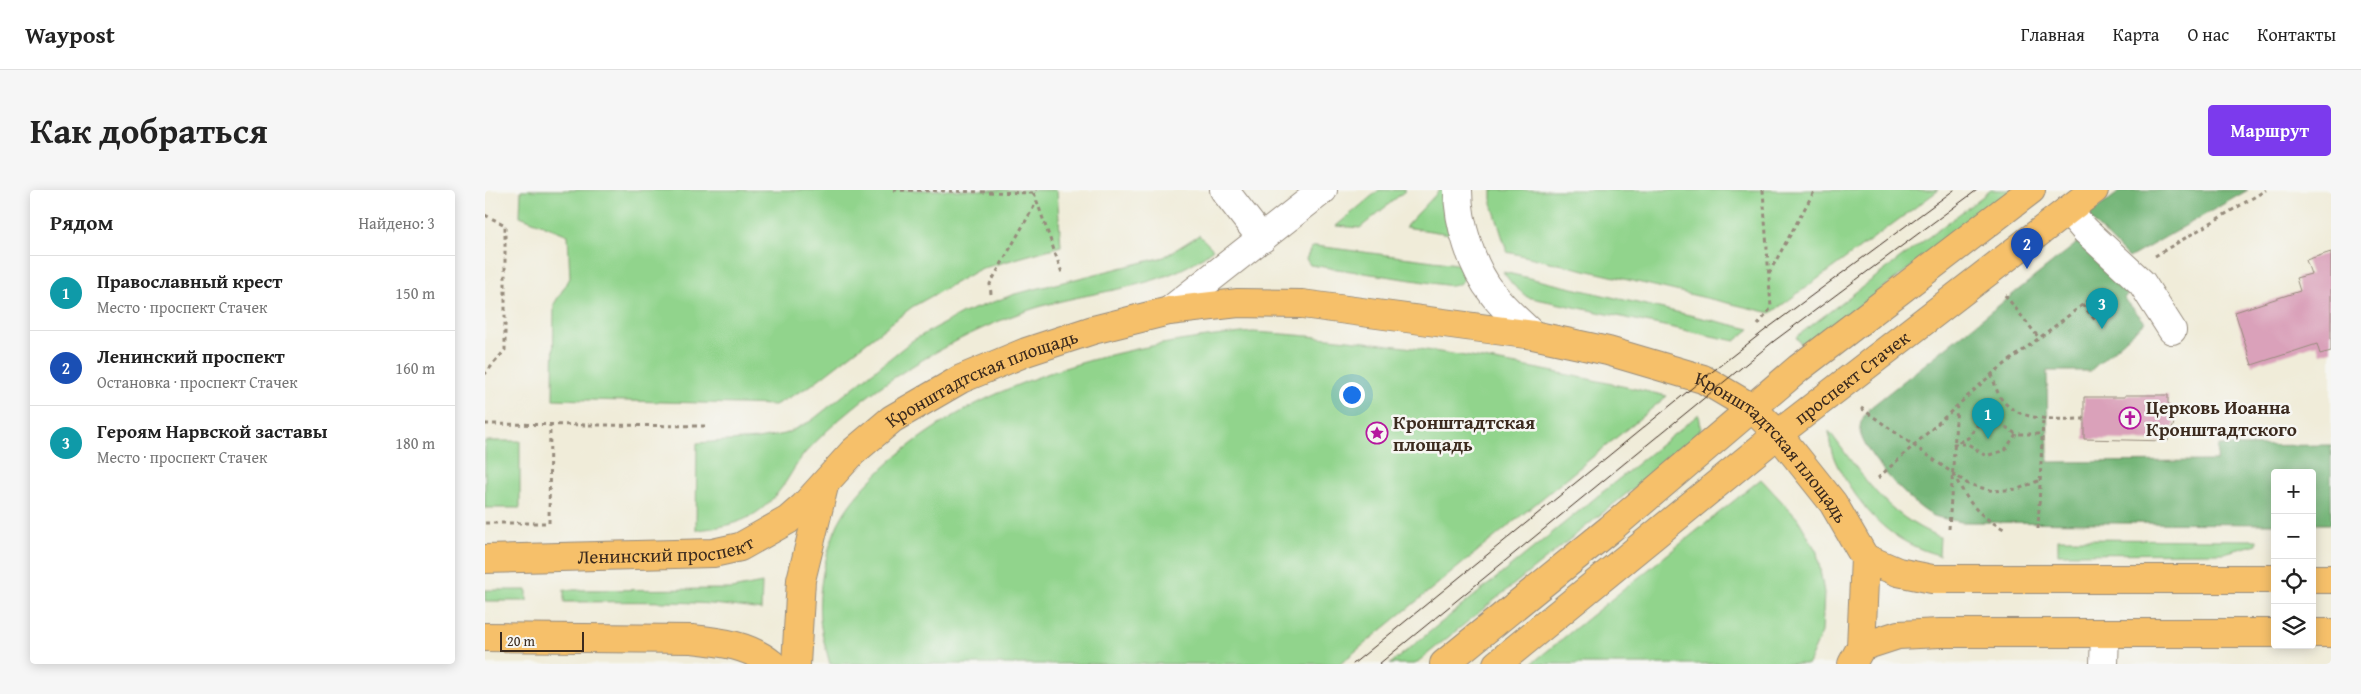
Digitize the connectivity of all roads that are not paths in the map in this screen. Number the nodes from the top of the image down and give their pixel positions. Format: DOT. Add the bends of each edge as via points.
graph roads {
  1 [pos="1224,190"];
  2 [pos="1323,190"];
  3 [pos="1458,190"];
  4 [pos="2031,190"];
  5 [pos="2094,190"];
  6 [pos="2068,210"];
  7 [pos="1262,239"];
  8 [pos="1169,311"];
  9 [pos="2172,330"];
  10 [pos="1533,336"];
  11 [pos="1752,408"];
  12 [pos="1778,434"];
  13 [pos="825,482"];
  14 [pos="1865,558"];
  15 [pos="485,559"];
  16 [pos="2271,579"];
  17 [pos="2316,579"];
  18 [pos="2331,580"];
  19 [pos="2105,633"];
  20 [pos="2271,633"];
  21 [pos="2316,633"];
  22 [pos="2331,633"];
  23 [pos="485,637"];
  24 [pos="1856,656"];
  25 [pos="772,664"];
  26 [pos="796,664"];
  27 [pos="1444,664"];
  28 [pos="1497,664"];
  29 [pos="2104,664"];
  1 -- 7 [label="street"];
  2 -- 7 [label="street"];
  3 -- 10 [label="street" via="1464,234 1472,257 1492,294"];
  4 -- 11 [label="main road, проспект Стачек"];
  5 -- 6 [label="main road, проспект Стачек"];
  6 -- 9 [label="street" via="2142,283"];
  6 -- 12 [label="main road, проспект Стачек"];
  7 -- 8 [label="street"];
  8 -- 10 [label="main road, Кронштадтская площадь" via="1238,303 1302,304"];
  8 -- 13 [label="main road, Кронштадтская площадь" via="1068,338 961,379 892,420 853,452"];
  10 -- 11 [label="main road, Кронштадтская площадь" via="1671,368 1703,379"];
  11 -- 12 [label="main road, Кронштадтская площадь"];
  11 -- 27 [label="main road, проспект Стачек"];
  12 -- 14 [label="main road, Кронштадтская площадь" via="1833,503"];
  12 -- 28 [label="main road, проспект Стачек"];
  13 -- 15 [label="main road, Ленинский проспект" via="787,520 740,547 713,553"];
  13 -- 26 [label="main road, Кронштадтская площадь" via="801,580"];
  14 -- 16 [label="main road" via="1897,572 1932,579"];
  14 -- 24 [label="main road"];
  17 -- 18 [label="main road"];
  19 -- 20 [label="main road"];
  19 -- 24 [label="main road" via="1897,635"];
  19 -- 29 [label="street"];
  21 -- 22 [label="main road"];
  23 -- 25 [label="main road" via="692,639 723,642 759,653"];
}
